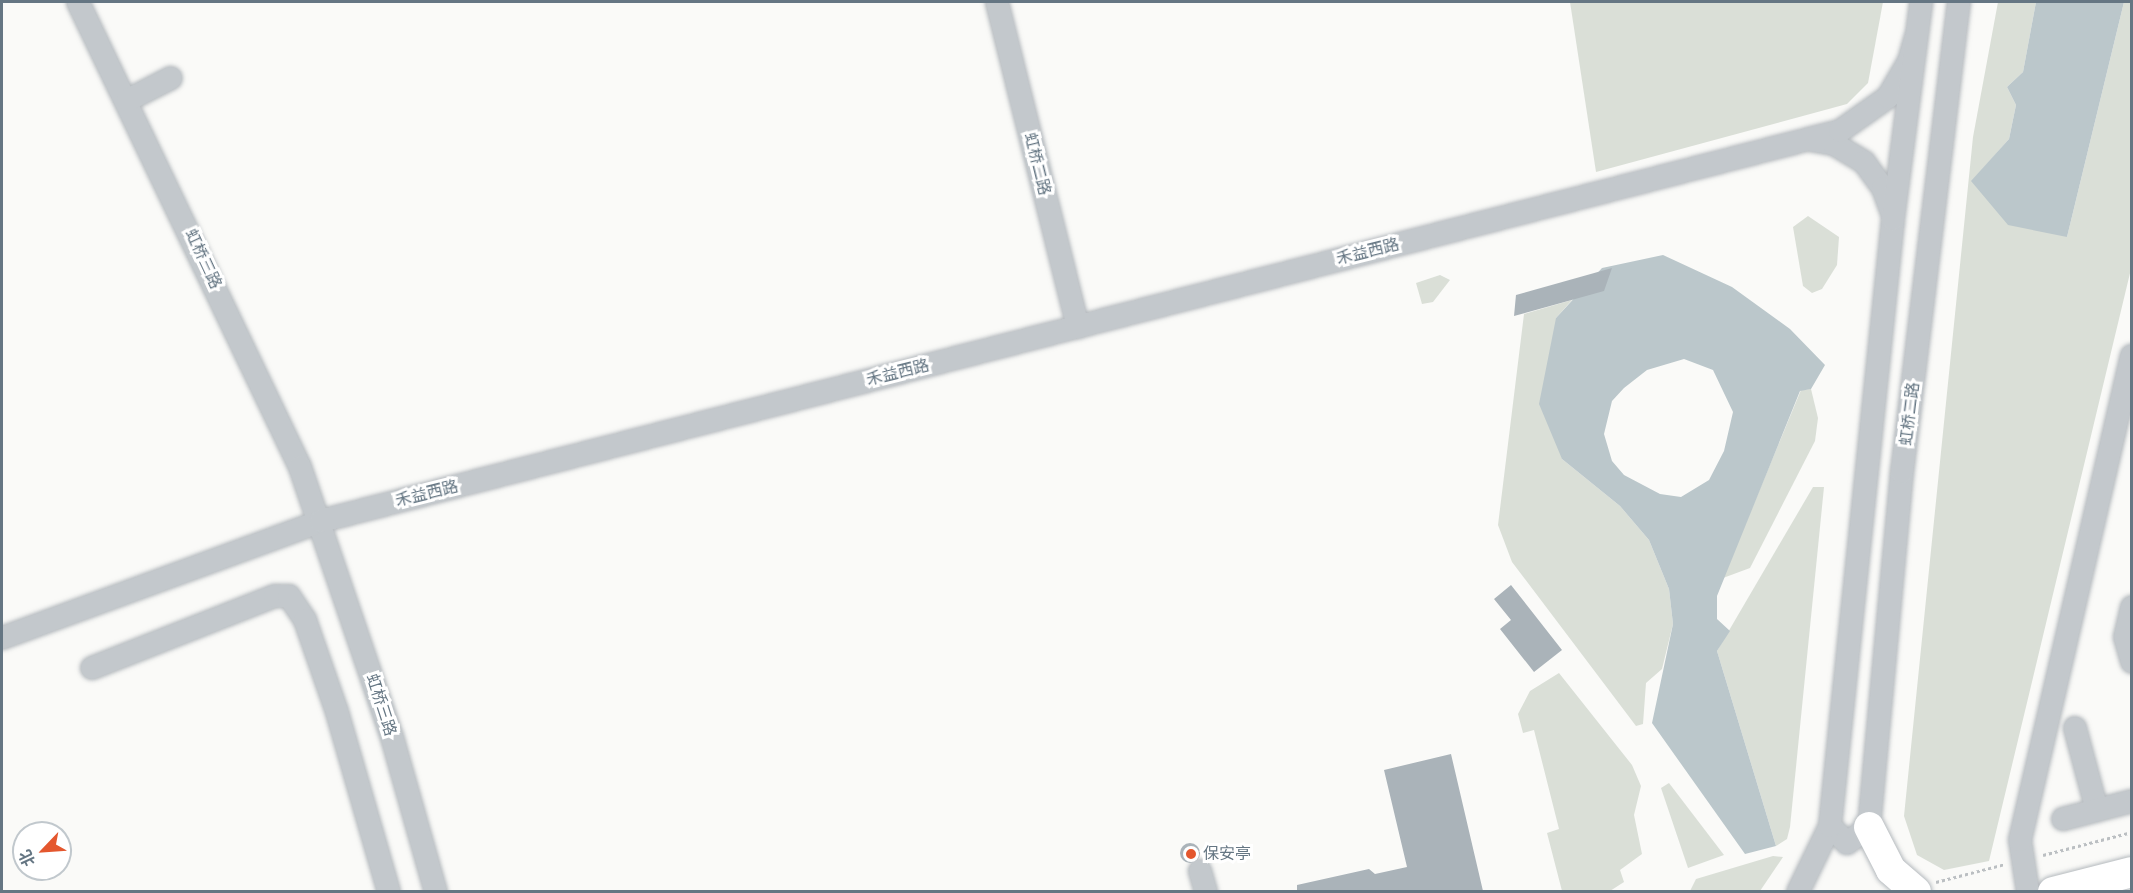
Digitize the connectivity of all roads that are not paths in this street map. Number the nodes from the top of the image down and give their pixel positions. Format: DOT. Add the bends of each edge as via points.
graph roads {
  1 [pos="78,2"];
  2 [pos="87,2"];
  3 [pos="997,2"];
  4 [pos="1922,2"];
  5 [pos="1959,2"];
  6 [pos="1916,37"];
  7 [pos="171,78"];
  8 [pos="132,99"];
  9 [pos="1804,140"];
  10 [pos="1893,219"];
  11 [pos="1078,327"];
  12 [pos="2132,356"];
  13 [pos="321,521"];
  14 [pos="2132,607"];
  15 [pos="2,638"];
  16 [pos="2132,662"];
  17 [pos="92,668"];
  18 [pos="2075,728"];
  19 [pos="2132,801"];
  20 [pos="2097,810"];
  21 [pos="2063,819"];
  22 [pos="1830,826"];
  23 [pos="1869,827"];
  24 [pos="2132,872"];
  25 [pos="389,891"];
  26 [pos="436,891"];
  27 [pos="1798,891"];
  28 [pos="1916,891"];
  29 [pos="2028,891"];
  30 [pos="2053,891"];
  1 -- 8 [label="street, 虹桥三路"];
  2 -- 8 [label="street, 虹桥三路"];
  3 -- 11 [label="street, 虹桥二路"];
  4 -- 6 [label="street"];
  5 -- 23 [label="street, 虹桥二路" via="1902,472"];
  6 -- 9 [label="street, 禾益西路" via="1900,79 1874,110 1849,127"];
  6 -- 10 [label="street"];
  7 -- 8 [label="street"];
  8 -- 13 [label="street, 虹桥三路"];
  9 -- 10 [label="street" via="1834,144 1864,162 1883,188"];
  9 -- 11 [label="street, 禾益西路"];
  10 -- 22 [label="street"];
  11 -- 13 [label="street, 禾益西路"];
  12 -- 29 [label="street" via="2020,840"];
  13 -- 15 [label="street, 禾益西路"];
  13 -- 26 [label="street, 虹桥三路"];
  14 -- 16 [label="street" via="2125,637"];
  17 -- 25 [label="street" via="275,596 289,596 305,620 337,712"];
  18 -- 20 [label="street"];
  19 -- 20 [label="street"];
  20 -- 21 [label="street"];
  22 -- 23 [label="street" via="1847,843"];
  22 -- 27 [label="street"];
  23 -- 28 [label="main road" via="1891,870"];
  24 -- 30 [label="main road"];
}
